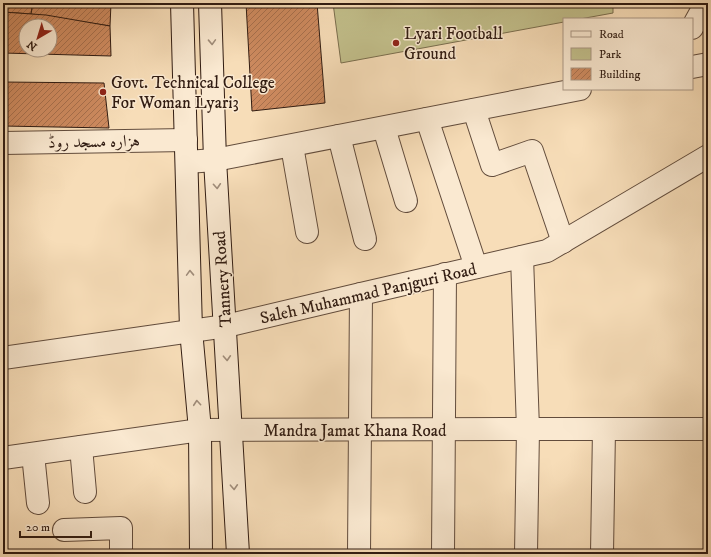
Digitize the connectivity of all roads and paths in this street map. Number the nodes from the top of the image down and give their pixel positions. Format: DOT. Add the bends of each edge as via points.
graph roads {
  1 [pos="182,3"];
  2 [pos="210,3"];
  3 [pos="706,3"];
  4 [pos="693,26"];
  5 [pos="708,64"];
  6 [pos="693,67"];
  7 [pos="575,90"];
  8 [pos="474,110"];
  9 [pos="427,119"];
  10 [pos="384,128"];
  11 [pos="339,136"];
  12 [pos="186,140"];
  13 [pos="3,143"];
  14 [pos="292,146"];
  15 [pos="708,156"];
  16 [pos="215,160"];
  17 [pos="187,162"];
  18 [pos="406,201"];
  19 [pos="307,232"];
  20 [pos="365,239"];
  21 [pos="563,242"];
  22 [pos="522,257"];
  23 [pos="476,267"];
  24 [pos="446,274"];
  25 [pos="361,294"];
  26 [pos="226,326"];
  27 [pos="191,330"];
  28 [pos="3,358"];
  29 [pos="444,429"];
  30 [pos="528,429"];
  31 [pos="604,429"];
  32 [pos="708,429"];
  33 [pos="200,430"];
  34 [pos="361,430"];
  35 [pos="231,431"];
  36 [pos="81,447"];
  37 [pos="32,454"];
  38 [pos="3,458"];
  39 [pos="85,492"];
  40 [pos="38,503"];
  41 [pos="64,530"];
  42 [pos="121,554"];
  43 [pos="201,554"];
  44 [pos="238,554"];
  45 [pos="359,554"];
  46 [pos="443,554"];
  47 [pos="526,554"];
  48 [pos="602,554"];
  1 -- 12 [label="street, Tannery Road"];
  2 -- 16 [label="street, Tannery Road, one-way"];
  3 -- 4 [label="street"];
  5 -- 6 [label="street"];
  7 -- 8 [label="street"];
  8 -- 9 [label="street"];
  8 -- 21 [label="street" via="492,165 532,152"];
  9 -- 10 [label="street"];
  9 -- 23 [label="street"];
  10 -- 11 [label="street"];
  10 -- 18 [label="street"];
  11 -- 14 [label="street"];
  11 -- 20 [label="street"];
  12 -- 13 [label="street, ہزارہ مسجد روڈ"];
  12 -- 17 [label="street, Tannery Road"];
  14 -- 16 [label="street"];
  14 -- 19 [label="street"];
  15 -- 21 [label="street, Saleh Muhammad Panjguri Road"];
  16 -- 17 [label="street"];
  16 -- 26 [label="street, Tannery Road, one-way"];
  27 -- 17 [label="street, Tannery Road, one-way"];
  21 -- 22 [label="street, Saleh Muhammad Panjguri Road" via="547,251"];
  22 -- 23 [label="street, Saleh Muhammad Panjguri Road"];
  22 -- 30 [label="street"];
  23 -- 24 [label="street, Saleh Muhammad Panjguri Road"];
  24 -- 25 [label="street, Saleh Muhammad Panjguri Road"];
  24 -- 29 [label="street"];
  25 -- 26 [label="street, Saleh Muhammad Panjguri Road"];
  25 -- 34 [label="street"];
  26 -- 27 [label="street, Saleh Muhammad Panjguri Road"];
  26 -- 35 [label="street, Tannery Road, one-way"];
  27 -- 28 [label="street, Saleh Muhammad Panjguri Road"];
  33 -- 27 [label="street, Tannery Road, one-way"];
  29 -- 30 [label="street, Mandra Jamat Khana Road"];
  29 -- 34 [label="street, Mandra Jamat Khana Road"];
  29 -- 46 [label="street"];
  30 -- 31 [label="street, Mandra Jamat Khana Road"];
  30 -- 47 [label="street"];
  31 -- 32 [label="street, Mandra Jamat Khana Road"];
  31 -- 48 [label="street"];
  33 -- 35 [label="street, Mandra Jamat Khana Road"];
  33 -- 36 [label="street, Mandra Jamat Khana Road"];
  33 -- 43 [label="street, Tannery Road"];
  34 -- 35 [label="street, Mandra Jamat Khana Road"];
  34 -- 45 [label="street"];
  35 -- 44 [label="street, Tannery Road, one-way"];
  36 -- 37 [label="street, Mandra Jamat Khana Road"];
  36 -- 39 [label="street"];
  37 -- 38 [label="street, Mandra Jamat Khana Road"];
  37 -- 40 [label="street"];
  41 -- 42 [label="street" via="121,528"];
}
